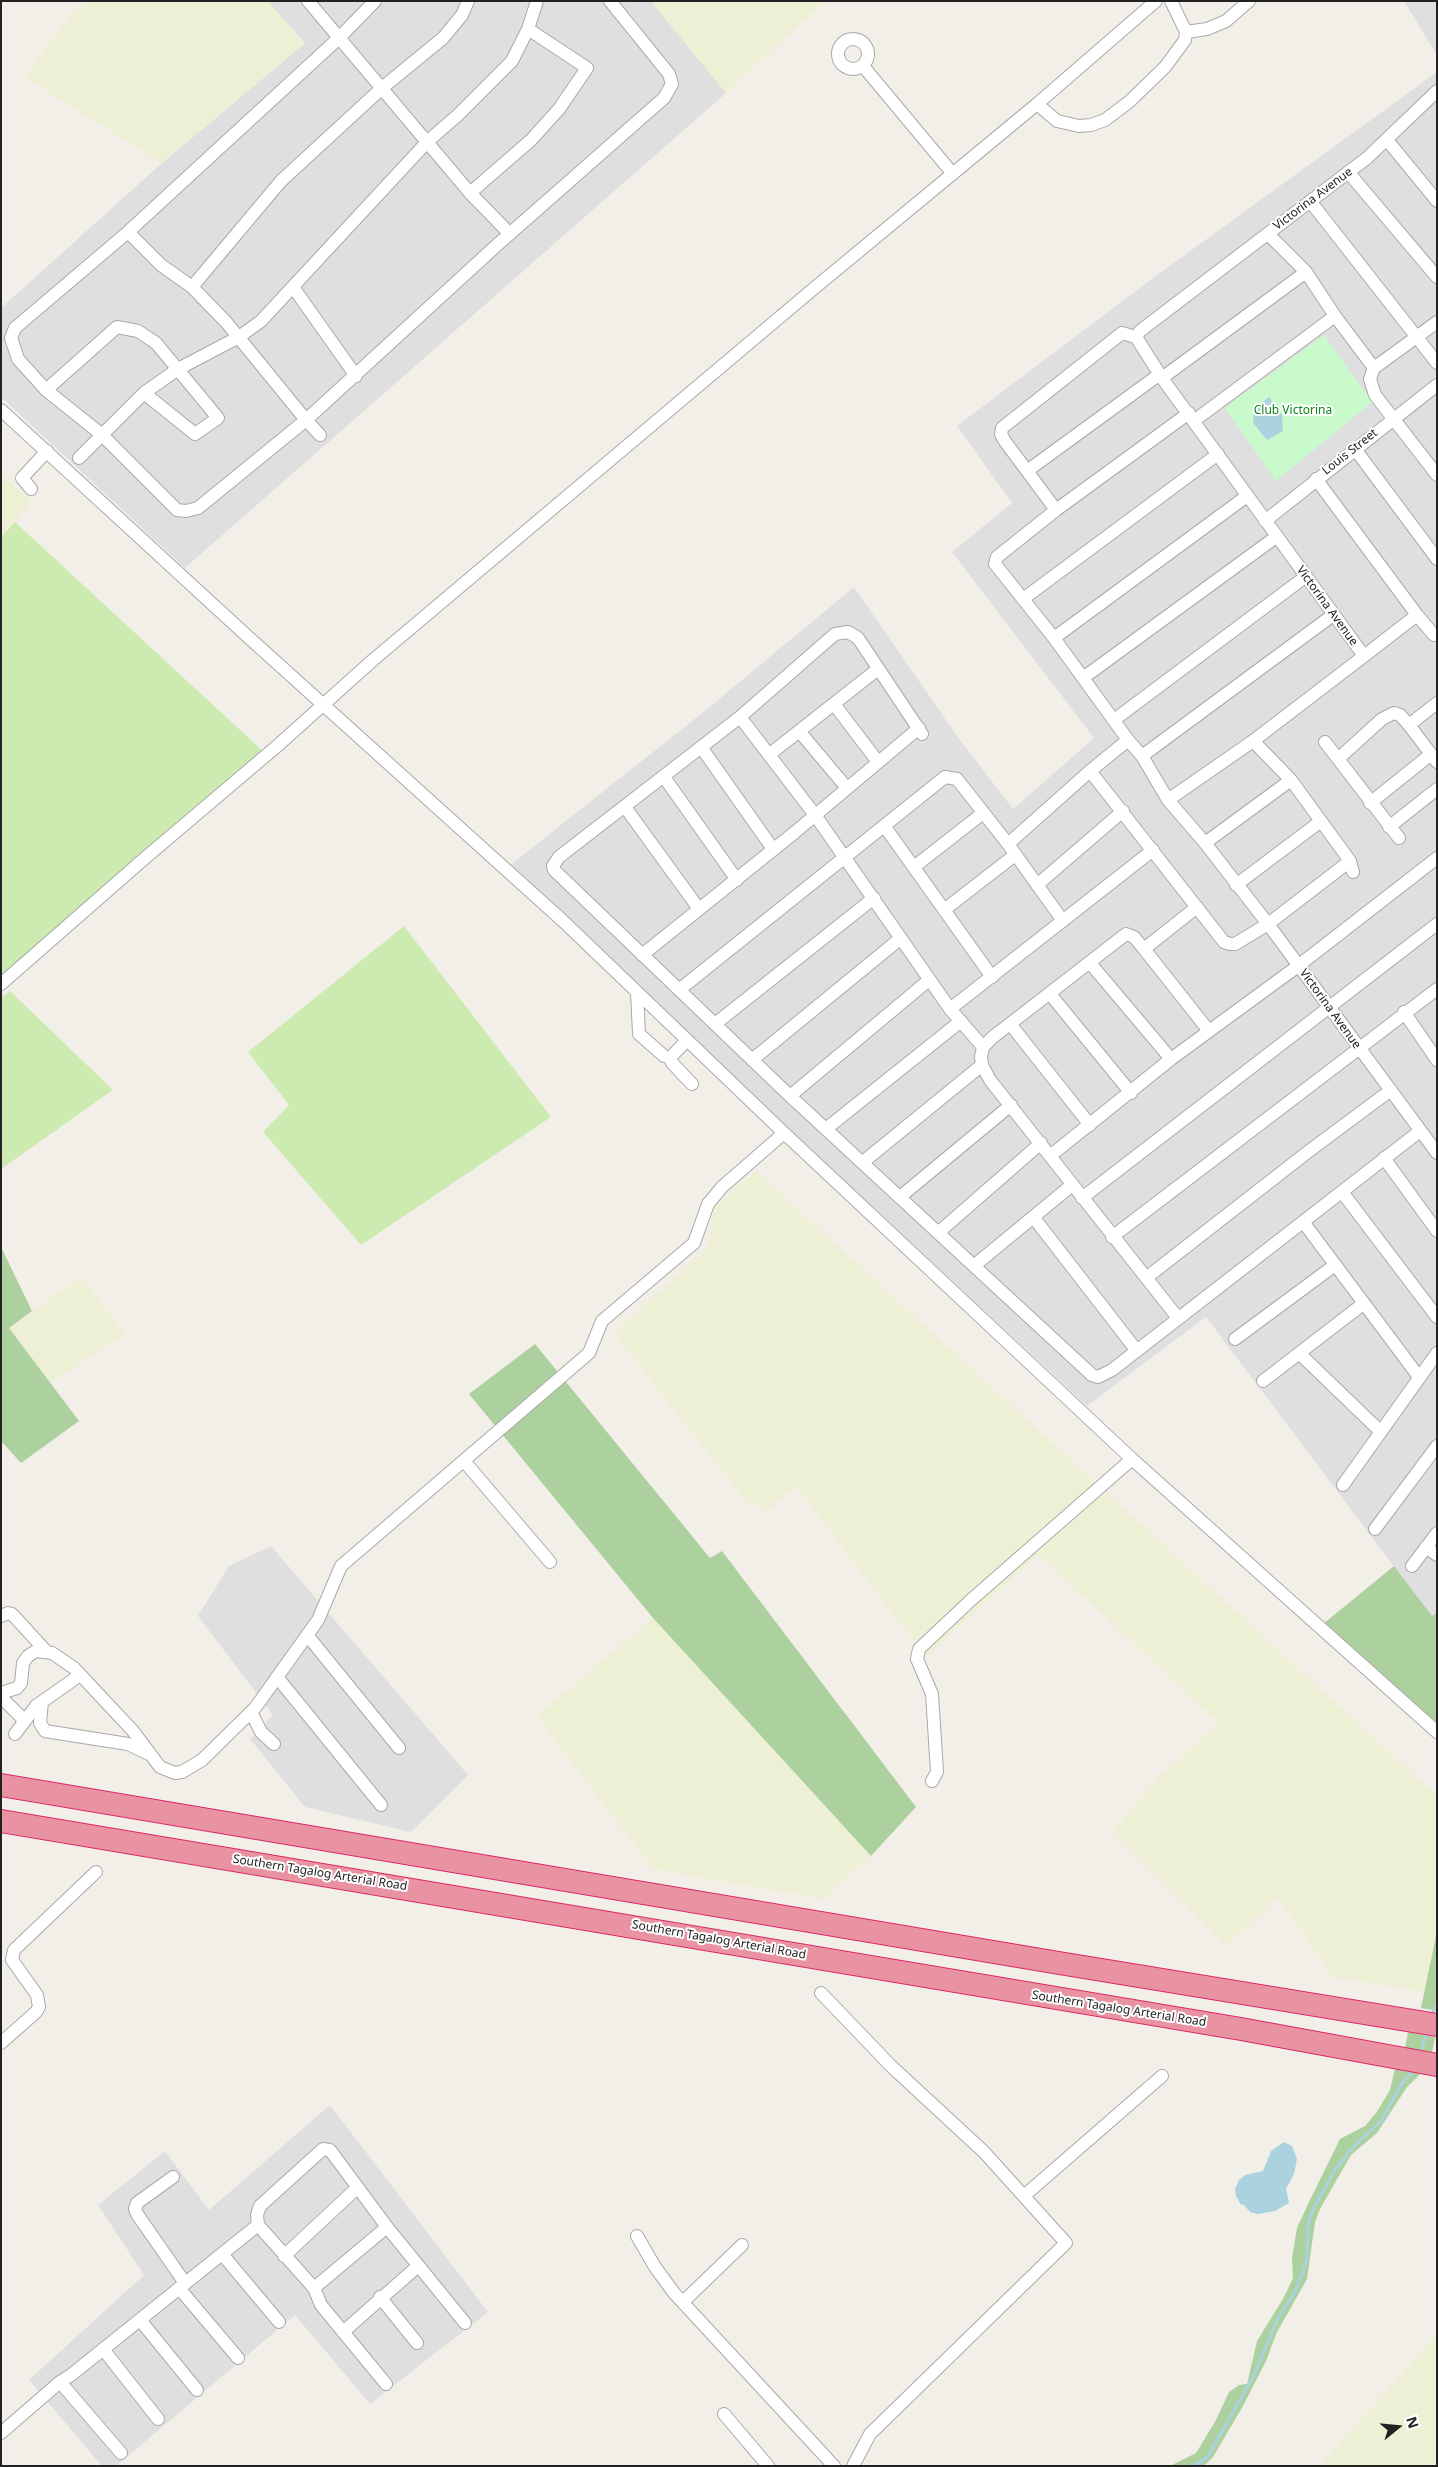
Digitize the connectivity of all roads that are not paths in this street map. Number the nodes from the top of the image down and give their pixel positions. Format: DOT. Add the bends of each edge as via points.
graph roads {
  1 [pos="308,1"];
  2 [pos="375,1"];
  3 [pos="468,1"];
  4 [pos="537,1"];
  5 [pos="610,1"];
  6 [pos="1156,1"];
  7 [pos="1171,1"];
  8 [pos="1249,1"];
  9 [pos="528,29"];
  10 [pos="1186,32"];
  11 [pos="340,37"];
  12 [pos="862,66"];
  13 [pos="382,88"];
  14 [pos="1437,91"];
  15 [pos="1037,104"];
  16 [pos="1387,140"];
  17 [pos="428,141"];
  18 [pos="1348,172"];
  19 [pos="953,174"];
  20 [pos="470,193"];
  21 [pos="1437,200"];
  22 [pos="1310,201"];
  23 [pos="128,232"];
  24 [pos="510,234"];
  25 [pos="1268,234"];
  26 [pos="1306,272"];
  27 [pos="1437,277"];
  28 [pos="192,286"];
  29 [pos="293,287"];
  30 [pos="1335,316"];
  31 [pos="1437,322"];
  32 [pos="1418,336"];
  33 [pos="239,337"];
  34 [pos="1136,337"];
  35 [pos="1437,363"];
  36 [pos="1374,368"];
  37 [pos="178,369"];
  38 [pos="356,376"];
  39 [pos="1161,376"];
  40 [pos="1436,388"];
  41 [pos="46,390"];
  42 [pos="144,393"];
  43 [pos="1,410"];
  44 [pos="1192,417"];
  45 [pos="1393,418"];
  46 [pos="306,420"];
  47 [pos="101,434"];
  48 [pos="320,435"];
  49 [pos="1355,449"];
  50 [pos="46,452"];
  51 [pos="1218,454"];
  52 [pos="79,458"];
  53 [pos="1027,471"];
  54 [pos="1437,475"];
  55 [pos="1316,479"];
  56 [pos="31,489"];
  57 [pos="1248,496"];
  58 [pos="1056,510"];
  59 [pos="1265,521"];
  60 [pos="1276,537"];
  61 [pos="1437,559"];
  62 [pos="1305,577"];
  63 [pos="1023,599"];
  64 [pos="1333,615"];
  65 [pos="1417,615"];
  66 [pos="1437,635"];
  67 [pos="1054,638"];
  68 [pos="1364,656"];
  69 [pos="878,669"];
  70 [pos="1083,678"];
  71 [pos="1437,703"];
  72 [pos="322,704"];
  73 [pos="834,704"];
  74 [pos="740,717"];
  75 [pos="1114,720"];
  76 [pos="1409,726"];
  77 [pos="799,731"];
  78 [pos="1128,740"];
  79 [pos="1253,741"];
  80 [pos="1325,742"];
  81 [pos="701,748"];
  82 [pos="770,754"];
  83 [pos="1142,756"];
  84 [pos="1434,758"];
  85 [pos="1338,759"];
  86 [pos="878,762"];
  87 [pos="1090,771"];
  88 [pos="664,778"];
  89 [pos="1291,780"];
  90 [pos="847,788"];
  91 [pos="1437,789"];
  92 [pos="1168,800"];
  93 [pos="1370,803"];
  94 [pos="625,807"];
  95 [pos="1123,811"];
  96 [pos="984,813"];
  97 [pos="816,815"];
  98 [pos="1321,821"];
  99 [pos="885,827"];
  100 [pos="1390,827"];
  101 [pos="1399,838"];
  102 [pos="1205,843"];
  103 [pos="773,849"];
  104 [pos="1011,849"];
  105 [pos="1153,850"];
  106 [pos="843,858"];
  107 [pos="1437,858"];
  108 [pos="914,867"];
  109 [pos="737,880"];
  110 [pos="1037,885"];
  111 [pos="1236,885"];
  112 [pos="874,898"];
  113 [pos="1197,907"];
  114 [pos="699,910"];
  115 [pos="944,910"];
  116 [pos="1064,921"];
  117 [pos="1268,924"];
  118 [pos="1437,924"];
  119 [pos="901,938"];
  120 [pos="1144,949"];
  121 [pos="642,955"];
  122 [pos="1090,963"];
  123 [pos="1298,966"];
  124 [pos="992,976"];
  125 [pos="929,980"];
  126 [pos="1,984"];
  127 [pos="1437,989"];
  128 [pos="679,990"];
  129 [pos="637,992"];
  130 [pos="1050,994"];
  131 [pos="1328,1008"];
  132 [pos="950,1009"];
  133 [pos="1404,1012"];
  134 [pos="961,1021"];
  135 [pos="715,1024"];
  136 [pos="1011,1025"];
  137 [pos="1210,1031"];
  138 [pos="687,1040"];
  139 [pos="983,1046"];
  140 [pos="1358,1048"];
  141 [pos="664,1056"];
  142 [pos="1171,1059"];
  143 [pos="752,1060"];
  144 [pos="1437,1060"];
  145 [pos="982,1065"];
  146 [pos="692,1084"];
  147 [pos="1391,1090"];
  148 [pos="1131,1093"];
  149 [pos="790,1096"];
  150 [pos="1011,1105"];
  151 [pos="1090,1125"];
  152 [pos="827,1128"];
  153 [pos="1420,1130"];
  154 [pos="784,1133"];
  155 [pos="1041,1143"];
  156 [pos="1437,1153"];
  157 [pos="1050,1156"];
  158 [pos="1384,1158"];
  159 [pos="863,1162"];
  160 [pos="1072,1185"];
  161 [pos="1342,1192"];
  162 [pos="900,1197"];
  163 [pos="1082,1198"];
  164 [pos="1034,1218"];
  165 [pos="1304,1223"];
  166 [pos="1437,1231"];
  167 [pos="938,1232"];
  168 [pos="1112,1237"];
  169 [pos="1335,1264"];
  170 [pos="975,1265"];
  171 [pos="1146,1278"];
  172 [pos="1363,1304"];
  173 [pos="1437,1317"];
  174 [pos="1178,1318"];
  175 [pos="1235,1339"];
  176 [pos="1137,1351"];
  177 [pos="1437,1352"];
  178 [pos="1300,1354"];
  179 [pos="1419,1376"];
  180 [pos="1263,1381"];
  181 [pos="1382,1432"];
  182 [pos="1437,1446"];
  183 [pos="1132,1459"];
  184 [pos="464,1460"];
  185 [pos="1344,1486"];
  186 [pos="1375,1529"];
  187 [pos="1437,1533"];
  188 [pos="1432,1551"];
  189 [pos="550,1562"];
  190 [pos="1412,1566"];
  191 [pos="1,1616"];
  192 [pos="307,1635"];
  193 [pos="44,1650"];
  194 [pos="80,1675"];
  195 [pos="277,1677"];
  196 [pos="4,1697"];
  197 [pos="42,1702"];
  198 [pos="251,1712"];
  199 [pos="24,1721"];
  200 [pos="1437,1732"];
  201 [pos="15,1734"];
  202 [pos="274,1744"];
  203 [pos="399,1748"];
  204 [pos="151,1755"];
  205 [pos="932,1781"];
  206 [pos="1,1785"];
  207 [pos="381,1805"];
  208 [pos="1,1820"];
  209 [pos="96,1872"];
  210 [pos="6,1953"];
  211 [pos="820,1993"];
  212 [pos="1437,2024"];
  213 [pos="1,2043"];
  214 [pos="1437,2065"];
  215 [pos="1162,2076"];
  216 [pos="173,2177"];
  217 [pos="357,2188"];
  218 [pos="1025,2195"];
  219 [pos="258,2226"];
  220 [pos="387,2227"];
  221 [pos="637,2236"];
  222 [pos="742,2245"];
  223 [pos="222,2254"];
  224 [pos="284,2256"];
  225 [pos="418,2266"];
  226 [pos="182,2286"];
  227 [pos="314,2288"];
  228 [pos="380,2298"];
  229 [pos="683,2302"];
  230 [pos="140,2320"];
  231 [pos="279,2322"];
  232 [pos="465,2323"];
  233 [pos="343,2332"];
  234 [pos="417,2343"];
  235 [pos="103,2349"];
  236 [pos="238,2358"];
  237 [pos="386,2384"];
  238 [pos="62,2385"];
  239 [pos="197,2390"];
  240 [pos="724,2414"];
  241 [pos="158,2419"];
  242 [pos="1,2433"];
  243 [pos="1,2442"];
  244 [pos="121,2453"];
  245 [pos="768,2466"];
  246 [pos="834,2466"];
  247 [pos="853,2466"];
  1 -- 11 [label="street"];
  2 -- 11 [label="street"];
  3 -- 13 [label="street" via="462,15 442,38"];
  4 -- 9 [label="street"];
  5 -- 24 [label="street" via="669,74 670,91"];
  6 -- 15 [label="street"];
  7 -- 10 [label="street"];
  8 -- 10 [label="street" via="1226,21 1207,29"];
  9 -- 17 [label="street" via="512,61"];
  9 -- 20 [label="street" via="587,68 559,109 531,140"];
  10 -- 15 [label="street" via="1185,40 1166,67 1105,120 1090,126 1057,121"];
  11 -- 13 [label="street"];
  11 -- 23 [label="street"];
  12 -- 19 [label="street"];
  13 -- 17 [label="street"];
  13 -- 28 [label="street" via="281,181"];
  14 -- 16 [label="street, Victorina Avenue"];
  15 -- 19 [label="street"];
  16 -- 18 [label="street, Victorina Avenue"];
  16 -- 21 [label="street"];
  17 -- 20 [label="street"];
  17 -- 29 [label="street"];
  18 -- 22 [label="street, Victorina Avenue"];
  18 -- 27 [label="street"];
  19 -- 72 [label="street"];
  20 -- 24 [label="street"];
  22 -- 25 [label="street, Victorina Avenue"];
  22 -- 32 [label="street"];
  23 -- 28 [label="street" via="161,265"];
  23 -- 41 [label="street" via="15,328 11,338 18,359"];
  24 -- 38 [label="street"];
  25 -- 26 [label="street"];
  25 -- 34 [label="street, Victorina Avenue"];
  26 -- 30 [label="street"];
  26 -- 39 [label="street"];
  28 -- 33 [label="street"];
  29 -- 33 [label="street"];
  29 -- 38 [label="street"];
  30 -- 36 [label="street"];
  30 -- 44 [label="street"];
  31 -- 32 [label="street"];
  32 -- 35 [label="street"];
  32 -- 36 [label="street"];
  33 -- 37 [label="street"];
  33 -- 46 [label="street"];
  34 -- 39 [label="street, Victorina Avenue"];
  34 -- 53 [label="street" via="1122,333 1002,428 1004,440"];
  36 -- 45 [label="street" via="1370,379 1372,388"];
  37 -- 41 [label="street" via="156,344 138,331 118,326"];
  37 -- 42 [label="street"];
  37 -- 42 [label="street" via="218,418 195,434"];
  38 -- 46 [label="street"];
  39 -- 44 [label="street, Victorina Avenue"];
  39 -- 53 [label="street"];
  40 -- 45 [label="street, Louis Street"];
  41 -- 47 [label="street"];
  42 -- 47 [label="street"];
  43 -- 50 [label="street"];
  44 -- 51 [label="street, Victorina Avenue"];
  44 -- 58 [label="street"];
  45 -- 49 [label="street, Louis Street"];
  45 -- 54 [label="street"];
  46 -- 47 [label="street" via="198,508 186,512 177,510"];
  46 -- 48 [label="street"];
  47 -- 52 [label="street"];
  49 -- 55 [label="street, Louis Street"];
  49 -- 61 [label="street"];
  50 -- 56 [label="street" via="22,478"];
  50 -- 72 [label="street"];
  51 -- 57 [label="street, Victorina Avenue"];
  51 -- 63 [label="street"];
  53 -- 58 [label="street"];
  55 -- 59 [label="street, Louis Street"];
  55 -- 65 [label="street"];
  57 -- 59 [label="street, Victorina Avenue"];
  57 -- 67 [label="street"];
  58 -- 63 [label="street" via="997,557 995,564"];
  59 -- 60 [label="street, Victorina Avenue"];
  60 -- 62 [label="street, Victorina Avenue"];
  60 -- 70 [label="street"];
  62 -- 64 [label="street, Victorina Avenue"];
  62 -- 75 [label="street"];
  63 -- 67 [label="street"];
  64 -- 68 [label="street, Victorina Avenue"];
  64 -- 83 [label="street"];
  65 -- 66 [label="street"];
  65 -- 68 [label="street"];
  67 -- 70 [label="street"];
  68 -- 79 [label="street, Victorina Avenue"];
  69 -- 73 [label="street"];
  69 -- 74 [label="street" via="858,638 848,632 836,634"];
  69 -- 86 [label="street" via="920,731"];
  70 -- 75 [label="street"];
  71 -- 76 [label="street"];
  72 -- 126 [label="street" via="276,748"];
  72 -- 129 [label="street"];
  73 -- 77 [label="street"];
  73 -- 86 [label="street"];
  74 -- 81 [label="street"];
  74 -- 82 [label="street"];
  75 -- 78 [label="street"];
  76 -- 84 [label="street"];
  76 -- 85 [label="street" via="1400,715 1389,715"];
  77 -- 82 [label="street"];
  77 -- 90 [label="street"];
  78 -- 83 [label="street"];
  78 -- 87 [label="street"];
  79 -- 89 [label="street"];
  79 -- 92 [label="street, Victorina Avenue"];
  80 -- 85 [label="street"];
  81 -- 88 [label="street"];
  81 -- 103 [label="street"];
  82 -- 97 [label="street"];
  83 -- 92 [label="street"];
  84 -- 93 [label="street"];
  85 -- 93 [label="street"];
  86 -- 90 [label="street"];
  87 -- 95 [label="street"];
  87 -- 104 [label="street"];
  88 -- 94 [label="street"];
  88 -- 109 [label="street"];
  89 -- 98 [label="street"];
  89 -- 102 [label="street"];
  90 -- 97 [label="street"];
  91 -- 100 [label="street"];
  92 -- 102 [label="street, Victorina Avenue"];
  93 -- 100 [label="street"];
  94 -- 114 [label="street"];
  94 -- 121 [label="street" via="559,857 553,866 558,875"];
  95 -- 105 [label="street"];
  95 -- 110 [label="street"];
  96 -- 99 [label="street" via="957,779 945,777"];
  96 -- 104 [label="street"];
  96 -- 108 [label="street"];
  97 -- 103 [label="street"];
  97 -- 106 [label="street"];
  98 -- 111 [label="street"];
  98 -- 117 [label="street" via="1352,867"];
  99 -- 106 [label="street"];
  99 -- 108 [label="street"];
  100 -- 101 [label="street"];
  102 -- 111 [label="street, Victorina Avenue"];
  103 -- 109 [label="street"];
  104 -- 110 [label="street"];
  104 -- 115 [label="street"];
  105 -- 113 [label="street"];
  105 -- 116 [label="street"];
  106 -- 112 [label="street"];
  106 -- 128 [label="street"];
  107 -- 123 [label="street"];
  108 -- 115 [label="street"];
  109 -- 114 [label="street"];
  110 -- 116 [label="street"];
  111 -- 117 [label="street, Victorina Avenue"];
  112 -- 119 [label="street"];
  112 -- 135 [label="street"];
  113 -- 117 [label="street" via="1224,942 1230,944"];
  113 -- 120 [label="street"];
  114 -- 121 [label="street"];
  115 -- 124 [label="street"];
  116 -- 124 [label="street"];
  117 -- 123 [label="street, Victorina Avenue"];
  118 -- 131 [label="street"];
  119 -- 125 [label="street"];
  119 -- 143 [label="street"];
  120 -- 122 [label="street" via="1126,934"];
  120 -- 137 [label="street"];
  121 -- 128 [label="street"];
  122 -- 130 [label="street"];
  122 -- 142 [label="street"];
  123 -- 131 [label="street, Victorina Avenue"];
  123 -- 137 [label="street"];
  124 -- 132 [label="street"];
  125 -- 132 [label="street"];
  125 -- 149 [label="street"];
  127 -- 133 [label="street"];
  128 -- 135 [label="street"];
  129 -- 138 [label="street"];
  129 -- 141 [label="street" via="639,1034"];
  130 -- 136 [label="street"];
  130 -- 148 [label="street"];
  131 -- 140 [label="street, Victorina Avenue"];
  131 -- 163 [label="street"];
  132 -- 134 [label="street"];
  133 -- 140 [label="street"];
  133 -- 144 [label="street"];
  134 -- 139 [label="street"];
  134 -- 152 [label="street"];
  135 -- 143 [label="street"];
  136 -- 139 [label="street"];
  136 -- 151 [label="street"];
  137 -- 142 [label="street"];
  138 -- 146 [label="street" via="670,1058"];
  138 -- 154 [label="street"];
  139 -- 145 [label="street"];
  140 -- 147 [label="street, Victorina Avenue"];
  140 -- 168 [label="street"];
  142 -- 148 [label="street"];
  143 -- 149 [label="street"];
  145 -- 150 [label="street"];
  145 -- 159 [label="street"];
  147 -- 153 [label="street, Victorina Avenue"];
  147 -- 171 [label="street"];
  148 -- 151 [label="street"];
  149 -- 152 [label="street"];
  150 -- 155 [label="street"];
  150 -- 162 [label="street"];
  151 -- 157 [label="street"];
  152 -- 159 [label="street"];
  153 -- 156 [label="street, Victorina Avenue"];
  153 -- 158 [label="street"];
  154 -- 183 [label="street"];
  154 -- 184 [label="street" via="722,1187 708,1204 694,1243 602,1321 589,1353"];
  155 -- 157 [label="street"];
  155 -- 167 [label="street"];
  157 -- 160 [label="street"];
  158 -- 161 [label="street"];
  158 -- 166 [label="street"];
  159 -- 162 [label="street"];
  160 -- 163 [label="street"];
  160 -- 164 [label="street"];
  161 -- 165 [label="street"];
  161 -- 173 [label="street"];
  162 -- 167 [label="street"];
  163 -- 168 [label="street"];
  164 -- 170 [label="street"];
  164 -- 176 [label="street"];
  165 -- 169 [label="street"];
  165 -- 174 [label="street"];
  167 -- 170 [label="street"];
  168 -- 171 [label="street"];
  169 -- 172 [label="street"];
  169 -- 175 [label="street"];
  170 -- 176 [label="street" via="1092,1375 1104,1376"];
  171 -- 174 [label="street"];
  172 -- 178 [label="street"];
  172 -- 179 [label="street"];
  174 -- 176 [label="street"];
  177 -- 179 [label="street"];
  178 -- 180 [label="street"];
  178 -- 181 [label="street"];
  179 -- 181 [label="street"];
  181 -- 185 [label="street"];
  182 -- 186 [label="street"];
  183 -- 200 [label="street"];
  183 -- 205 [label="street" via="919,1649 917,1659 932,1694 937,1772"];
  184 -- 189 [label="street"];
  184 -- 192 [label="street" via="341,1566 318,1620"];
  187 -- 188 [label="street"];
  188 -- 190 [label="street"];
  191 -- 193 [label="street" via="12,1614"];
  192 -- 195 [label="street"];
  192 -- 203 [label="street"];
  193 -- 194 [label="street"];
  193 -- 196 [label="street" via="26,1658 21,1683"];
  194 -- 197 [label="street"];
  194 -- 204 [label="street"];
  195 -- 198 [label="street"];
  195 -- 207 [label="street"];
  196 -- 199 [label="street"];
  197 -- 199 [label="street"];
  197 -- 204 [label="street" via="40,1723 45,1731 128,1744"];
  198 -- 202 [label="street" via="262,1732"];
  198 -- 204 [label="street" via="202,1760 182,1772 175,1773 160,1767"];
  199 -- 201 [label="street"];
  206 -- 212 [label="highway" via="1049,1962"];
  208 -- 214 [label="highway, Southern Tagalog Arterial Road" via="1232,2027"];
  209 -- 210 [label="street"];
  210 -- 213 [label="street" via="37,1995 39,2007"];
  211 -- 218 [label="street"];
  215 -- 218 [label="street"];
  216 -- 226 [label="street" via="137,2203 135,2209"];
  217 -- 219 [label="street" via="330,2150 323,2148 260,2206"];
  217 -- 220 [label="street"];
  217 -- 224 [label="street"];
  218 -- 247 [label="street" via="1066,2243 870,2434"];
  219 -- 223 [label="street"];
  219 -- 224 [label="street"];
  220 -- 225 [label="street"];
  220 -- 227 [label="street"];
  221 -- 229 [label="street" via="655,2267"];
  222 -- 229 [label="street"];
  223 -- 226 [label="street"];
  223 -- 231 [label="street"];
  224 -- 227 [label="street"];
  225 -- 228 [label="street"];
  225 -- 232 [label="street"];
  226 -- 230 [label="street"];
  226 -- 236 [label="street"];
  227 -- 233 [label="street" via="321,2305"];
  228 -- 233 [label="street"];
  228 -- 234 [label="street"];
  229 -- 246 [label="street"];
  230 -- 235 [label="street"];
  230 -- 239 [label="street"];
  233 -- 237 [label="street"];
  235 -- 238 [label="street"];
  235 -- 241 [label="street"];
  238 -- 242 [label="street"];
  238 -- 243 [label="street"];
  238 -- 244 [label="street"];
  240 -- 245 [label="street"];
}
